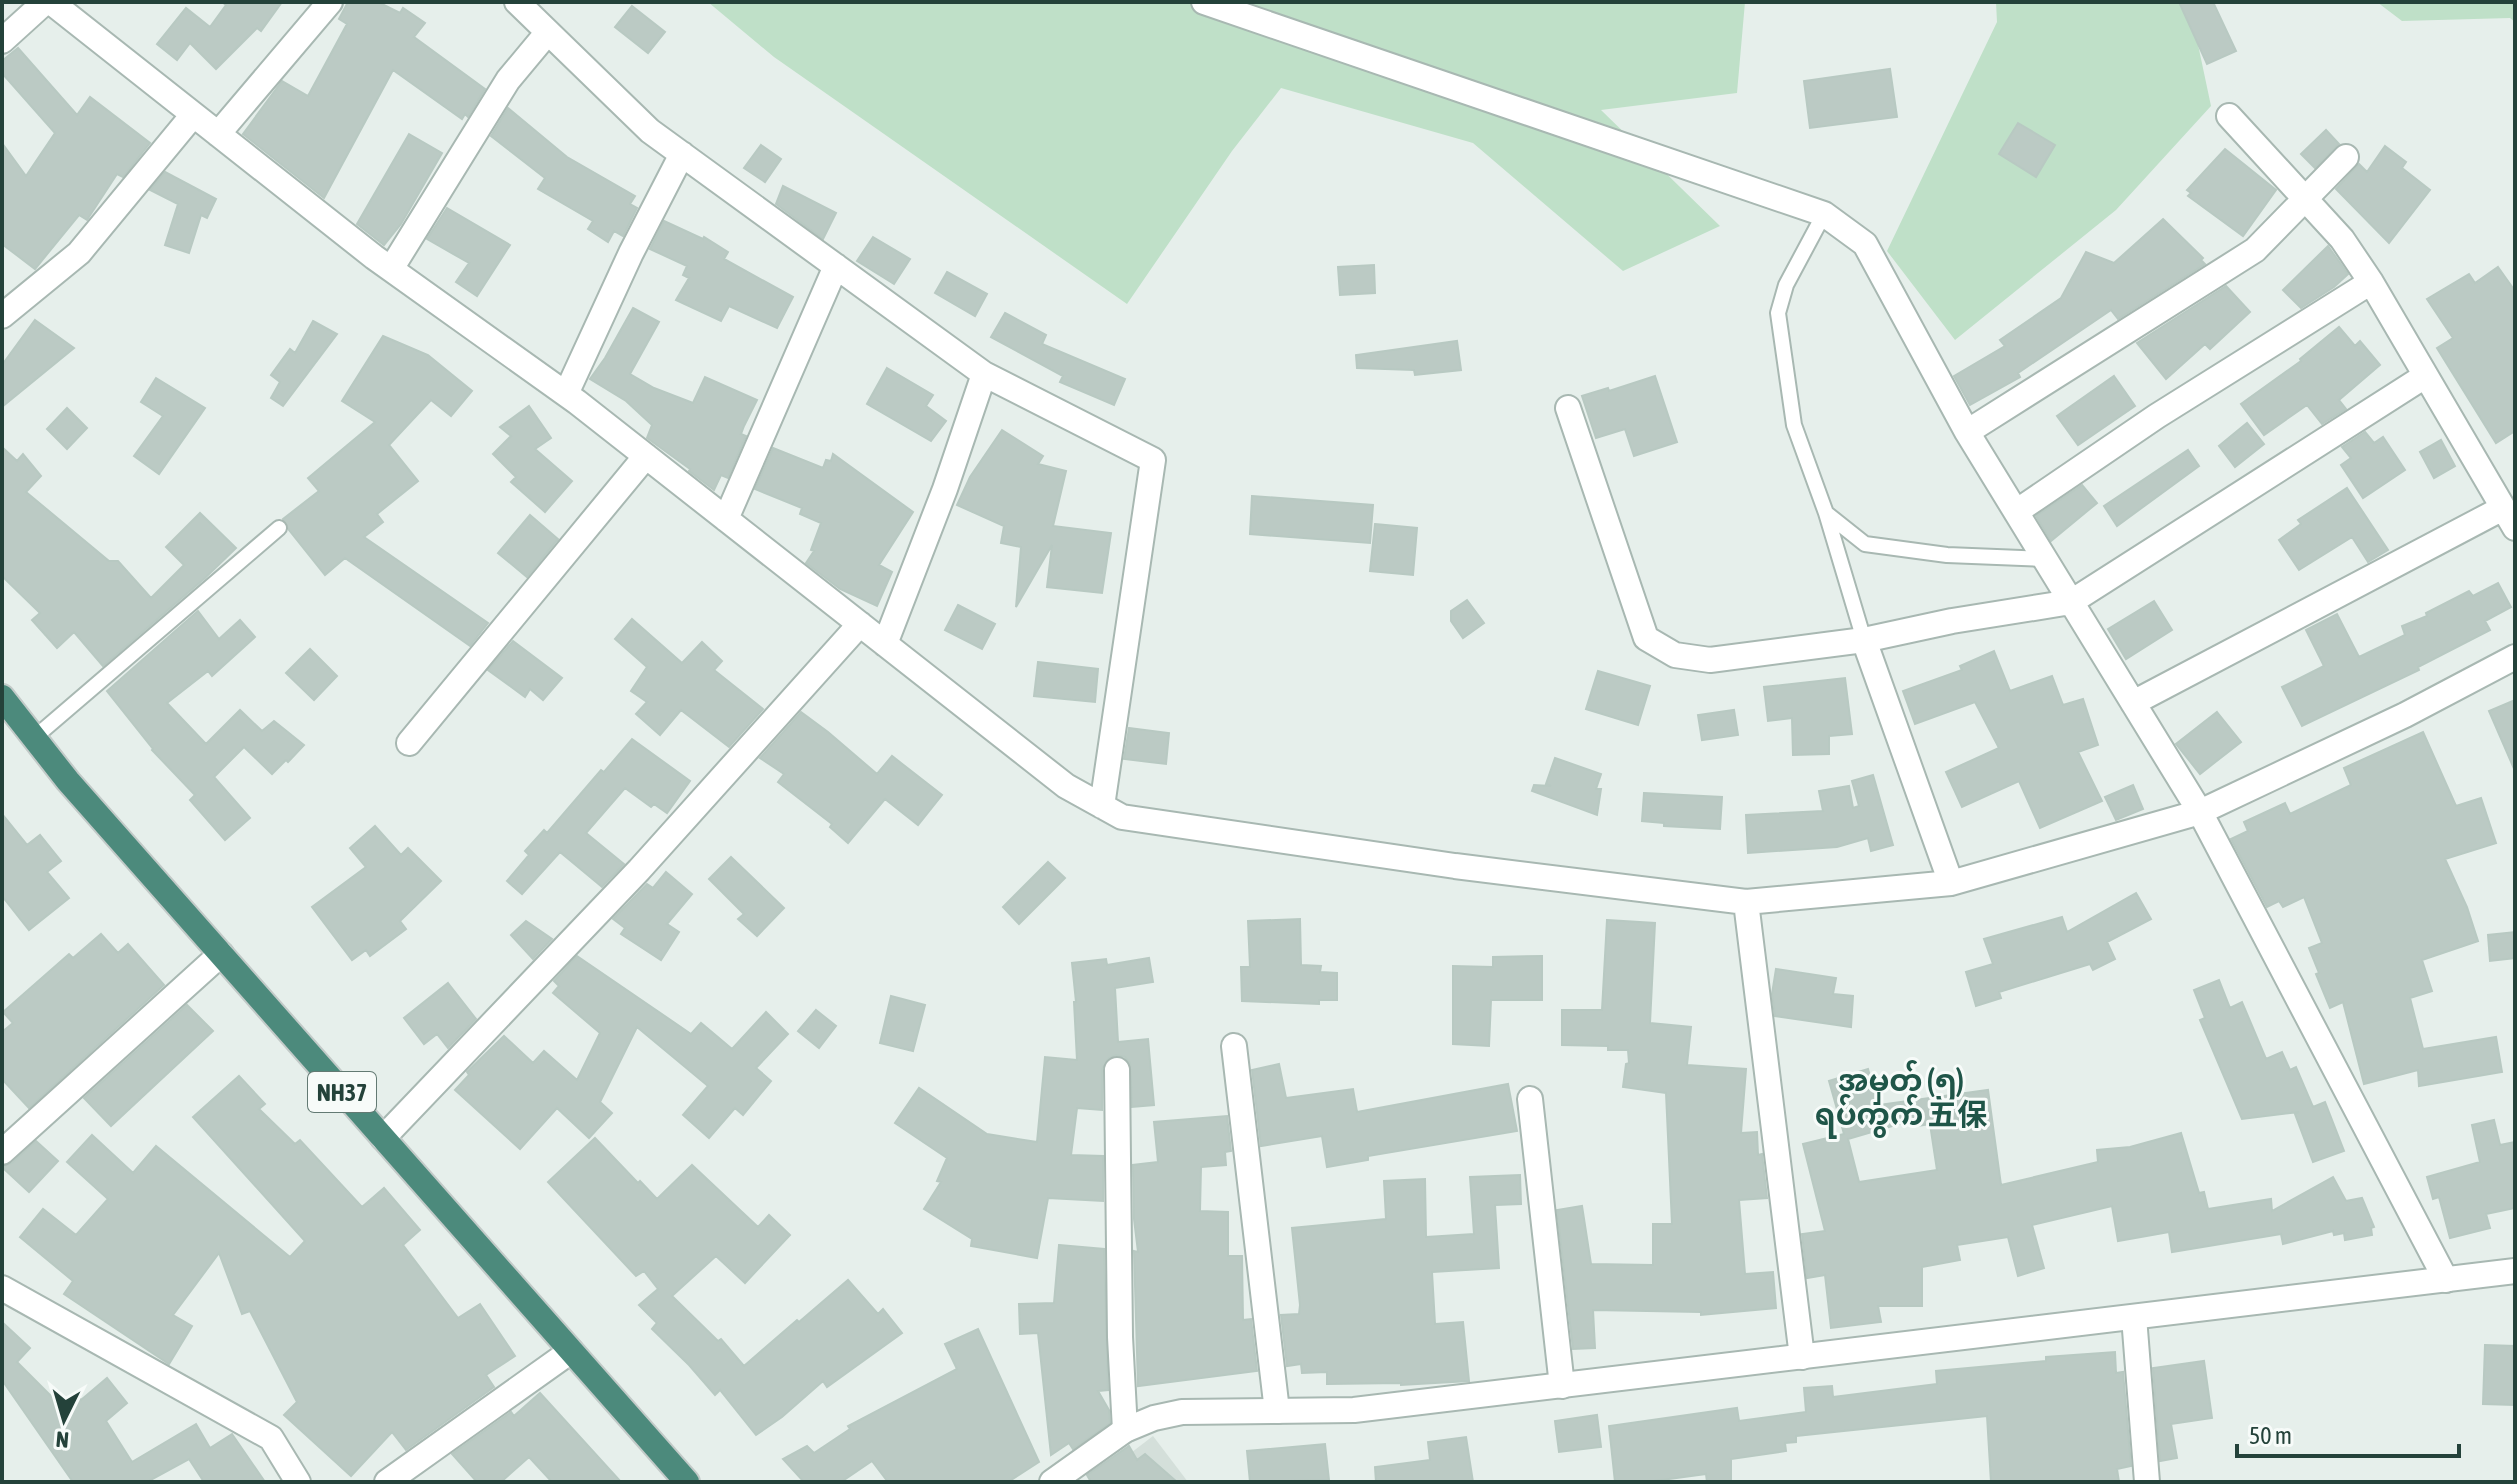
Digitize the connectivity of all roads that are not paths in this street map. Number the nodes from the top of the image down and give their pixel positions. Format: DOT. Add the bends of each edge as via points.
graph roads {
  1 [pos="48,2"];
  2 [pos="330,2"];
  3 [pos="517,2"];
  4 [pos="1204,2"];
  5 [pos="548,32"];
  6 [pos="2,41"];
  7 [pos="193,115"];
  8 [pos="2229,116"];
  9 [pos="218,134"];
  10 [pos="682,154"];
  11 [pos="2346,157"];
  12 [pos="2304,197"];
  13 [pos="1824,214"];
  14 [pos="836,266"];
  15 [pos="391,269"];
  16 [pos="2371,282"];
  17 [pos="2,316"];
  18 [pos="984,374"];
  19 [pos="2425,376"];
  20 [pos="566,394"];
  21 [pos="1568,408"];
  22 [pos="1967,432"];
  23 [pos="646,456"];
  24 [pos="2016,512"];
  25 [pos="1826,513"];
  26 [pos="2509,518"];
  27 [pos="726,519"];
  28 [pos="279,528"];
  29 [pos="2045,559"];
  30 [pos="2071,602"];
  31 [pos="860,624"];
  32 [pos="1864,640"];
  33 [pos="885,644"];
  34 [pos="2515,657"];
  35 [pos="2,697"];
  36 [pos="2133,703"];
  37 [pos="34,738"];
  38 [pos="409,743"];
  39 [pos="1102,806"];
  40 [pos="2200,812"];
  41 [pos="1951,883"];
  42 [pos="1746,902"];
  43 [pos="221,954"];
  44 [pos="1234,1046"];
  45 [pos="1117,1070"];
  46 [pos="1530,1099"];
  47 [pos="383,1138"];
  48 [pos="2,1152"];
  49 [pos="2515,1271"];
  50 [pos="2446,1280"];
  51 [pos="2,1288"];
  52 [pos="2134,1317"];
  53 [pos="571,1351"];
  54 [pos="1802,1357"];
  55 [pos="1562,1386"];
  56 [pos="1277,1411"];
  57 [pos="1125,1430"];
  58 [pos="298,1482"];
  59 [pos="387,1482"];
  60 [pos="687,1482"];
  61 [pos="1052,1482"];
  62 [pos="2147,1482"];
  1 -- 6 [label="street"];
  1 -- 7 [label="street"];
  2 -- 9 [label="street"];
  3 -- 5 [label="street"];
  4 -- 13 [label="street"];
  5 -- 10 [label="street" via="650,131"];
  5 -- 15 [label="street" via="508,80"];
  7 -- 9 [label="street"];
  7 -- 17 [label="street" via="79,253"];
  8 -- 12 [label="street"];
  9 -- 15 [label="street"];
  10 -- 14 [label="street"];
  10 -- 20 [label="street"];
  11 -- 12 [label="street"];
  12 -- 16 [label="street"];
  12 -- 22 [label="street" via="2255,250"];
  13 -- 22 [label="street" via="1865,244"];
  13 -- 25 [label="lane" via="1786,285 1778,313 1794,425"];
  14 -- 18 [label="street"];
  14 -- 27 [label="street"];
  15 -- 20 [label="street"];
  16 -- 19 [label="street"];
  16 -- 24 [label="street"];
  18 -- 33 [label="street"];
  18 -- 39 [label="street" via="1153,460"];
  19 -- 26 [label="street"];
  19 -- 30 [label="street"];
  20 -- 23 [label="street"];
  21 -- 32 [label="street" via="1646,638 1675,655 1710,660"];
  22 -- 24 [label="street"];
  23 -- 27 [label="street"];
  23 -- 38 [label="street"];
  24 -- 29 [label="street"];
  25 -- 29 [label="lane" via="1865,544 1947,555"];
  25 -- 32 [label="lane"];
  26 -- 36 [label="street"];
  27 -- 31 [label="street"];
  28 -- 37 [label="lane"];
  29 -- 30 [label="street"];
  30 -- 32 [label="street"];
  30 -- 36 [label="street"];
  31 -- 33 [label="street"];
  31 -- 47 [label="street" via="639,870"];
  32 -- 41 [label="street"];
  33 -- 39 [label="street" via="1066,786"];
  34 -- 40 [label="street"];
  35 -- 37 [label="highway, NH37"];
  36 -- 40 [label="street"];
  37 -- 43 [label="highway, NH37"];
  39 -- 42 [label="street" via="1122,817 1167,824"];
  40 -- 41 [label="street"];
  40 -- 50 [label="street"];
  41 -- 42 [label="street"];
  42 -- 54 [label="street"];
  43 -- 47 [label="highway, NH37"];
  43 -- 48 [label="street"];
  44 -- 56 [label="street"];
  45 -- 57 [label="street"];
  46 -- 55 [label="street"];
  47 -- 53 [label="highway, NH37"];
  49 -- 50 [label="street"];
  50 -- 52 [label="street"];
  51 -- 58 [label="street" via="271,1438"];
  52 -- 54 [label="street"];
  52 -- 62 [label="street"];
  53 -- 59 [label="street"];
  53 -- 60 [label="highway, NH37"];
  54 -- 55 [label="street"];
  55 -- 56 [label="street" via="1354,1410"];
  56 -- 57 [label="street" via="1182,1412"];
  57 -- 61 [label="street"];
}
